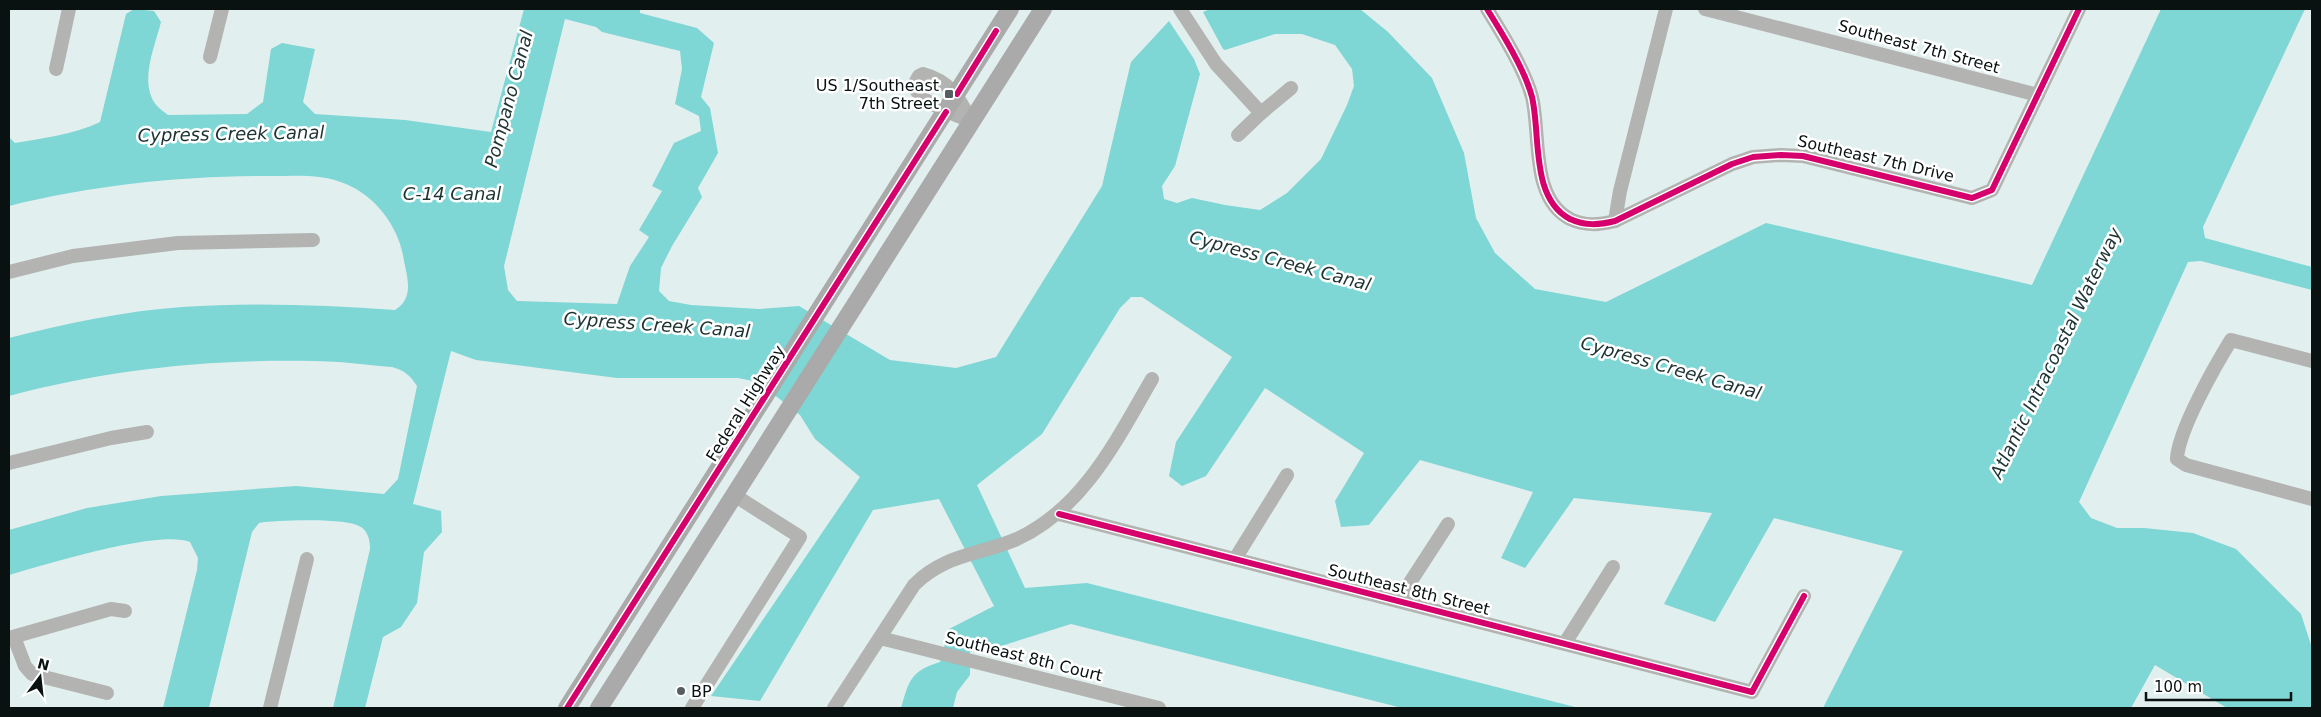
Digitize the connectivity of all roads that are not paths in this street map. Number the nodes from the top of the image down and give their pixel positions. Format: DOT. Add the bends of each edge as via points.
graph roads {
  1 [pos="69,9"];
  2 [pos="222,9"];
  3 [pos="1010,9"];
  4 [pos="1043,9"];
  5 [pos="1180,9"];
  6 [pos="1487,9"];
  7 [pos="1666,9"];
  8 [pos="1705,9"];
  9 [pos="2079,9"];
  10 [pos="210,57"];
  11 [pos="56,69"];
  12 [pos="1291,88"];
  13 [pos="957,94"];
  14 [pos="2038,95"];
  15 [pos="946,112"];
  16 [pos="1261,113"];
  17 [pos="971,122"];
  18 [pos="1238,135"];
  19 [pos="1614,221"];
  20 [pos="312,240"];
  21 [pos="9,272"];
  22 [pos="2312,361"];
  23 [pos="1152,379"];
  24 [pos="147,432"];
  25 [pos="9,464"];
  26 [pos="1287,475"];
  27 [pos="734,495"];
  28 [pos="2312,499"];
  29 [pos="696,506"];
  30 [pos="1059,514"];
  31 [pos="1448,524"];
  32 [pos="673,542"];
  33 [pos="306,559"];
  34 [pos="694,559"];
  35 [pos="1235,559"];
  36 [pos="1613,567"];
  37 [pos="674,590"];
  38 [pos="1804,596"];
  39 [pos="1398,601"];
  40 [pos="125,611"];
  41 [pos="12,638"];
  42 [pos="880,638"];
  43 [pos="1565,643"];
  44 [pos="107,693"];
  45 [pos="270,708"];
  46 [pos="567,708"];
  47 [pos="599,708"];
  48 [pos="692,708"];
  49 [pos="834,708"];
  50 [pos="1159,708"];
  1 -- 11 [label="street"];
  2 -- 10 [label="street"];
  3 -- 13 [label="main road, Federal Highway"];
  4 -- 17 [label="main road"];
  5 -- 16 [label="street" via="1216,64"];
  6 -- 19 [label="street, Southeast 7th Drive" via="1511,48 1532,96 1543,183 1550,204 1575,221 1601,225"];
  7 -- 19 [label="street"];
  8 -- 14 [label="street, Southeast 7th Street"];
  9 -- 14 [label="street"];
  12 -- 16 [label="street"];
  13 -- 15 [label="main road, Federal Highway"];
  13 -- 15 [label="street" via="929,76 923,74 916,80 914,88 917,93"];
  13 -- 17 [label="street"];
  14 -- 19 [label="street, Southeast 7th Drive" via="1992,190 1972,198 1803,156 1781,155 1753,157 1732,164"];
  15 -- 17 [label="street"];
  15 -- 29 [label="main road, Federal Highway"];
  16 -- 18 [label="street"];
  17 -- 27 [label="main road"];
  20 -- 21 [label="street" via="178,243 73,256"];
  22 -- 28 [label="street" via="2231,340 2180,440 2177,459 2186,465"];
  23 -- 30 [label="street" via="1094,475"];
  24 -- 25 [label="street"];
  26 -- 35 [label="street"];
  27 -- 34 [label="main road"];
  27 -- 48 [label="street" via="800,538"];
  29 -- 32 [label="main road, Federal Highway"];
  29 -- 34 [label="main road" via="690,536"];
  30 -- 35 [label="street, Southeast 8th Street"];
  30 -- 42 [label="street" via="1015,539 959,556 926,573 914,585"];
  31 -- 39 [label="street"];
  32 -- 37 [label="main road" via="678,564"];
  32 -- 46 [label="main road, Federal Highway"];
  33 -- 45 [label="street"];
  34 -- 37 [label="main road"];
  35 -- 39 [label="street, Southeast 8th Street"];
  36 -- 43 [label="street"];
  37 -- 47 [label="main road"];
  38 -- 43 [label="street, Southeast 8th Street" via="1752,692"];
  39 -- 43 [label="street, Southeast 8th Street"];
  40 -- 41 [label="street" via="111,609"];
  41 -- 44 [label="street" via="32,674"];
  42 -- 49 [label="street"];
  42 -- 50 [label="street, Southeast 8th Court"];
}
